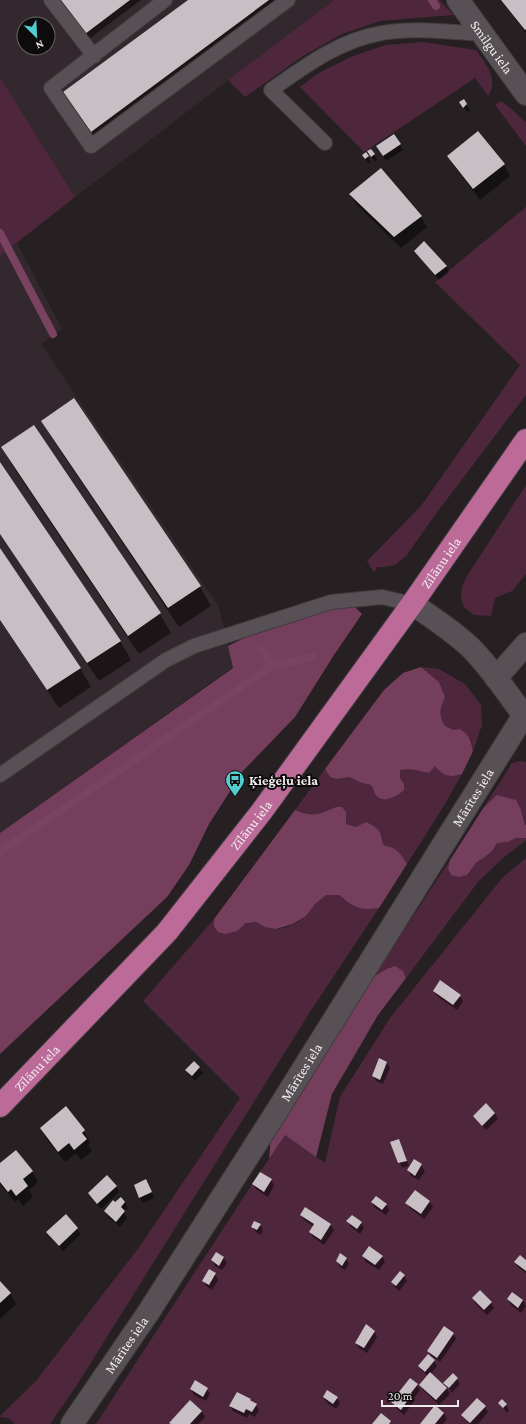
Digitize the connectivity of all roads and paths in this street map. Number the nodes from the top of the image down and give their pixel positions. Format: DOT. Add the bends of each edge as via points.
graph roads {
  1 [pos="51,0"];
  2 [pos="165,0"];
  3 [pos="288,0"];
  4 [pos="458,0"];
  5 [pos="483,34"];
  6 [pos="94,56"];
  7 [pos="526,94"];
  8 [pos="325,143"];
  9 [pos="526,440"];
  10 [pos="412,604"];
  11 [pos="524,652"];
  12 [pos="496,678"];
  13 [pos="525,717"];
  14 [pos="0,775"];
  15 [pos="0,1106"];
  16 [pos="72,1424"];
  1 -- 6 [label="lane"];
  2 -- 6 [label="lane"];
  3 -- 6 [label="lane" via="91,146 51,88"];
  4 -- 5 [label="street, Smilgu iela"];
  5 -- 7 [label="street, Smilgu iela"];
  5 -- 8 [label="lane" via="421,30 382,32 345,44 309,64 271,90"];
  9 -- 10 [label="highway, Zīlānu iela"];
  10 -- 12 [label="street" via="471,648"];
  10 -- 14 [label="lane" via="382,597 331,602 194,646 166,660"];
  10 -- 15 [label="highway, Zīlānu iela" via="262,811 167,932"];
  11 -- 12 [label="street"];
  12 -- 13 [label="street"];
  13 -- 16 [label="street, Mārītes iela" via="156,1300"];
}
